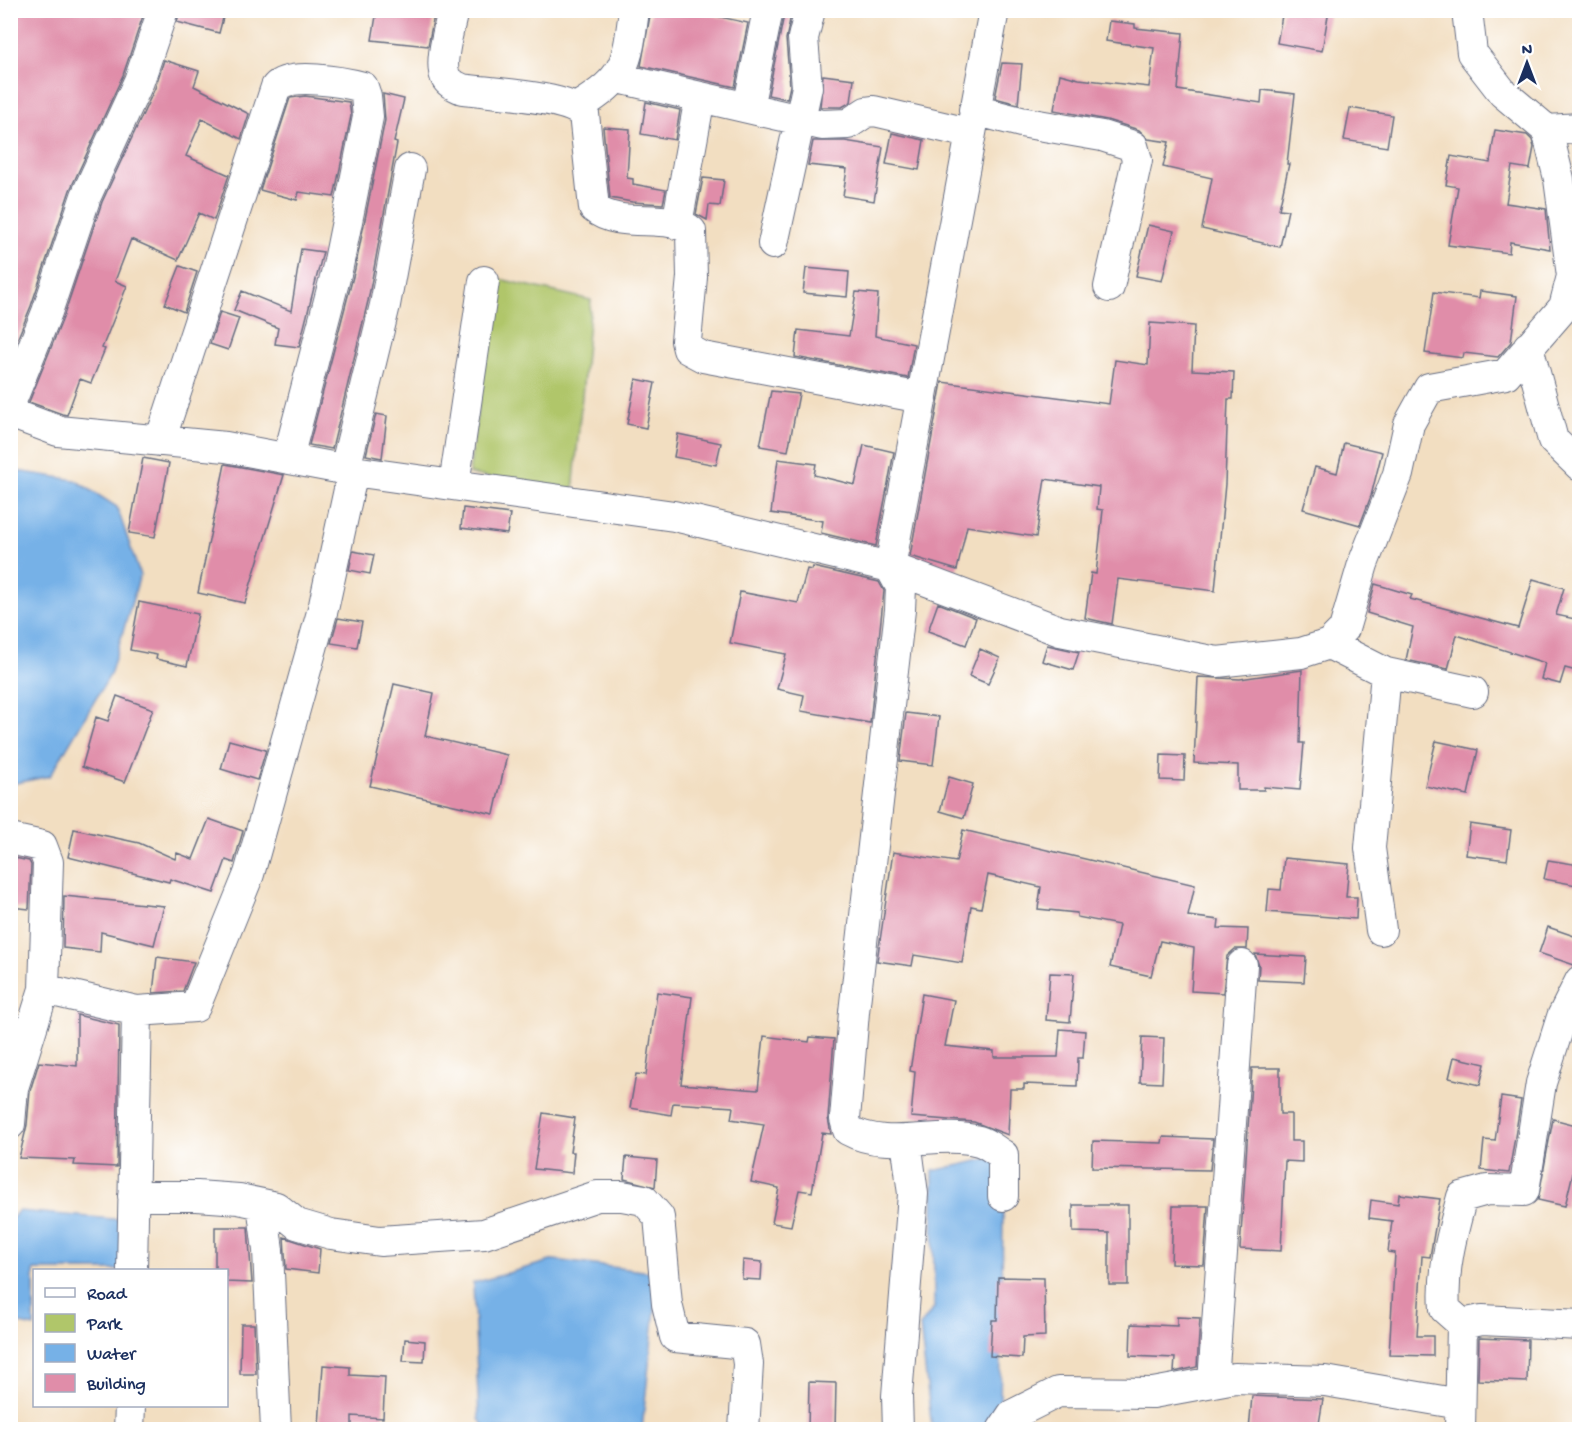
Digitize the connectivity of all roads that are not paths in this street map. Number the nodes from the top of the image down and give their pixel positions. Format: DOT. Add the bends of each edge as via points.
graph roads {
  1 [pos="163,10"];
  2 [pos="453,10"];
  3 [pos="634,10"];
  4 [pos="768,10"];
  5 [pos="810,10"];
  6 [pos="994,10"];
  7 [pos="1467,10"];
  8 [pos="618,78"];
  9 [pos="700,97"];
  10 [pos="578,107"];
  11 [pos="748,108"];
  12 [pos="800,120"];
  13 [pos="972,122"];
  14 [pos="1580,128"];
  15 [pos="1546,130"];
  16 [pos="410,169"];
  17 [pos="677,224"];
  18 [pos="773,244"];
  19 [pos="1576,275"];
  20 [pos="484,281"];
  21 [pos="1109,287"];
  22 [pos="1528,348"];
  23 [pos="922,398"];
  24 [pos="10,404"];
  25 [pos="10,413"];
  26 [pos="160,441"];
  27 [pos="288,458"];
  28 [pos="1580,466"];
  29 [pos="349,470"];
  30 [pos="454,485"];
  31 [pos="890,567"];
  32 [pos="1329,644"];
  33 [pos="1386,673"];
  34 [pos="1473,692"];
  35 [pos="10,839"];
  36 [pos="1382,930"];
  37 [pos="1242,965"];
  38 [pos="1580,981"];
  39 [pos="44,989"];
  40 [pos="138,1011"];
  41 [pos="10,1124"];
  42 [pos="906,1140"];
  43 [pos="133,1196"];
  44 [pos="1003,1196"];
  45 [pos="262,1204"];
  46 [pos="132,1269"];
  47 [pos="1462,1324"];
  48 [pos="1580,1325"];
  49 [pos="1214,1382"];
  50 [pos="130,1407"];
  51 [pos="1460,1417"];
  52 [pos="129,1430"];
  53 [pos="276,1430"];
  54 [pos="744,1430"];
  55 [pos="898,1430"];
  56 [pos="1002,1430"];
  1 -- 24 [label="street" via="139,81 86,196 47,312"];
  2 -- 10 [label="street" via="443,63 446,78 452,84 462,89"];
  3 -- 8 [label="street"];
  4 -- 11 [label="street"];
  5 -- 12 [label="street" via="803,38 807,87"];
  6 -- 13 [label="street"];
  7 -- 15 [label="street" via="1472,53 1503,93"];
  8 -- 9 [label="street"];
  8 -- 10 [label="street"];
  9 -- 11 [label="street"];
  9 -- 17 [label="street"];
  10 -- 17 [label="street" via="585,114 594,208 611,217"];
  11 -- 12 [label="street"];
  12 -- 13 [label="street" via="841,125 874,111"];
  12 -- 18 [label="street"];
  13 -- 21 [label="street" via="1021,122 1102,136 1133,146 1137,160"];
  13 -- 23 [label="street"];
  14 -- 15 [label="street"];
  15 -- 19 [label="street"];
  16 -- 29 [label="street"];
  17 -- 23 [label="street" via="691,231 693,241 688,349 703,357"];
  19 -- 22 [label="street" via="1564,307"];
  20 -- 30 [label="street"];
  22 -- 28 [label="street" via="1553,440"];
  22 -- 32 [label="street" via="1506,374 1429,388 1409,424 1398,474 1344,629"];
  23 -- 31 [label="street"];
  25 -- 26 [label="street" via="58,431"];
  26 -- 27 [label="street"];
  26 -- 27 [label="street" via="276,87 286,80 302,79 351,84 363,87 368,117 338,267"];
  27 -- 29 [label="street"];
  29 -- 30 [label="street"];
  29 -- 40 [label="street" via="324,605 249,874 195,1007"];
  30 -- 31 [label="street" via="674,516"];
  31 -- 32 [label="street" via="1060,631 1217,662 1301,653"];
  31 -- 42 [label="street" via="901,587 900,610 845,1119 848,1130 859,1136"];
  32 -- 33 [label="street"];
  33 -- 34 [label="street"];
  33 -- 36 [label="street" via="1370,848"];
  35 -- 39 [label="street" via="42,846 48,862"];
  37 -- 49 [label="street"];
  38 -- 47 [label="street" via="1562,1017 1541,1083 1524,1191 1487,1190 1462,1197 1448,1247 1444,1290 1445,1309"];
  39 -- 40 [label="street"];
  39 -- 41 [label="street" via="13,1088"];
  40 -- 43 [label="street"];
  42 -- 44 [label="street" via="980,1141 1003,1155"];
  42 -- 55 [label="street" via="913,1194 897,1396"];
  43 -- 45 [label="street" via="197,1196"];
  43 -- 46 [label="street"];
  45 -- 53 [label="street" via="268,1250"];
  45 -- 54 [label="street" via="276,1207 297,1224 332,1234 380,1240 484,1234 597,1196 644,1200 659,1217 667,1304 675,1337 745,1344 748,1364"];
  47 -- 48 [label="street" via="1482,1320"];
  47 -- 51 [label="street"];
  49 -- 51 [label="street" via="1235,1378 1326,1381"];
  49 -- 56 [label="street" via="1153,1393 1058,1392 1012,1415"];
  50 -- 52 [label="street"];
}
